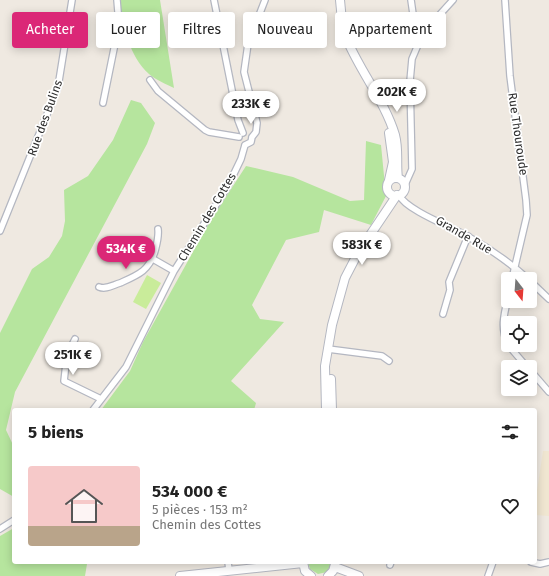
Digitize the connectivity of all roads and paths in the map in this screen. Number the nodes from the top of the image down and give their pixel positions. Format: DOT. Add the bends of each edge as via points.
graph roads {
  1 [pos="72,0"];
  2 [pos="117,0"];
  3 [pos="214,0"];
  4 [pos="265,0"];
  5 [pos="340,0"];
  6 [pos="412,0"];
  7 [pos="453,0"];
  8 [pos="505,0"];
  9 [pos="413,12"];
  10 [pos="442,12"];
  11 [pos="416,48"];
  12 [pos="358,60"];
  13 [pos="150,80"];
  14 [pos="103,102"];
  15 [pos="241,135"];
  16 [pos="252,137"];
  17 [pos="244,146"];
  18 [pos="389,180"];
  19 [pos="404,181"];
  20 [pos="395,195"];
  21 [pos="158,229"];
  22 [pos="0,231"];
  23 [pos="468,236"];
  24 [pos="153,259"];
  25 [pos="515,267"];
  26 [pos="174,271"];
  27 [pos="514,272"];
  28 [pos="520,272"];
  29 [pos="99,286"];
  30 [pos="537,288"];
  31 [pos="549,299"];
  32 [pos="443,314"];
  33 [pos="75,339"];
  34 [pos="514,352"];
  35 [pos="328,353"];
  36 [pos="521,360"];
  37 [pos="389,361"];
  38 [pos="537,378"];
  39 [pos="549,392"];
  40 [pos="101,399"];
  41 [pos="95,408"];
  42 [pos="326,408"];
  43 [pos="332,408"];
  44 [pos="12,521"];
  45 [pos="0,529"];
  46 [pos="549,562"];
  47 [pos="537,563"];
  48 [pos="278,564"];
  49 [pos="303,564"];
  50 [pos="492,564"];
  51 [pos="335,565"];
  52 [pos="228,566"];
  53 [pos="180,576"];
  54 [pos="311,576"];
  55 [pos="328,576"];
  56 [pos="359,576"];
  57 [pos="488,576"];
  1 -- 22 [label="street, Rue des Bulins" via="58,87"];
  2 -- 14 [label="street" via="119,24"];
  3 -- 15 [label="street"];
  4 -- 16 [label="street" via="248,44 244,72 257,123 256,132"];
  5 -- 12 [label="street" via="346,35"];
  6 -- 9 [label="street"];
  7 -- 10 [label="street"];
  8 -- 25 [label="street, Rue Thouroude" via="510,76 527,215"];
  11 -- 19 [label="street" via="410,66 412,174"];
  12 -- 18 [label="street" via="388,130 393,162"];
  12 -- 19 [label="street" via="395,136"];
  13 -- 15 [label="street" via="158,91 205,130"];
  15 -- 16 [label="street" via="247,132"];
  15 -- 17 [label="street" via="240,142"];
  16 -- 17 [label="street" via="250,144"];
  17 -- 26 [label="street, Chemin des Cottes" via="241,159 228,186"];
  18 -- 19 [label="street"];
  18 -- 20 [label="street" via="387,186"];
  19 -- 20 [label="street" via="402,192"];
  20 -- 23 [label="street, Grande Rue" via="410,206"];
  20 -- 35 [label="street" via="345,278 335,313"];
  21 -- 24 [label="street" via="159,238"];
  23 -- 25 [label="street, Grande Rue"];
  23 -- 32 [label="street" via="449,282 450,290"];
  24 -- 26 [label="street"];
  24 -- 29 [label="street" via="140,274 106,288"];
  25 -- 27 [label="street, Rue Thouroude"];
  25 -- 28 [label="street, Grande Rue"];
  26 -- 40 [label="street, Chemin des Cottes" via="126,367"];
  30 -- 31 [label="street"];
  33 -- 40 [label="street" via="67,355 64,381"];
  34 -- 36 [label="street"];
  35 -- 37 [label="street" via="382,356"];
  35 -- 42 [label="street" via="325,366"];
  35 -- 43 [label="street"];
  38 -- 39 [label="street"];
  40 -- 41 [label="street, Chemin des Cottes"];
  44 -- 45 [label="street"];
  46 -- 47 [label="street"];
  48 -- 52 [label="street"];
  49 -- 54 [label="street" via="305,571"];
  50 -- 57 [label="street"];
  51 -- 55 [label="street"];
  51 -- 56 [label="street"];
  52 -- 53 [label="street"];
}
